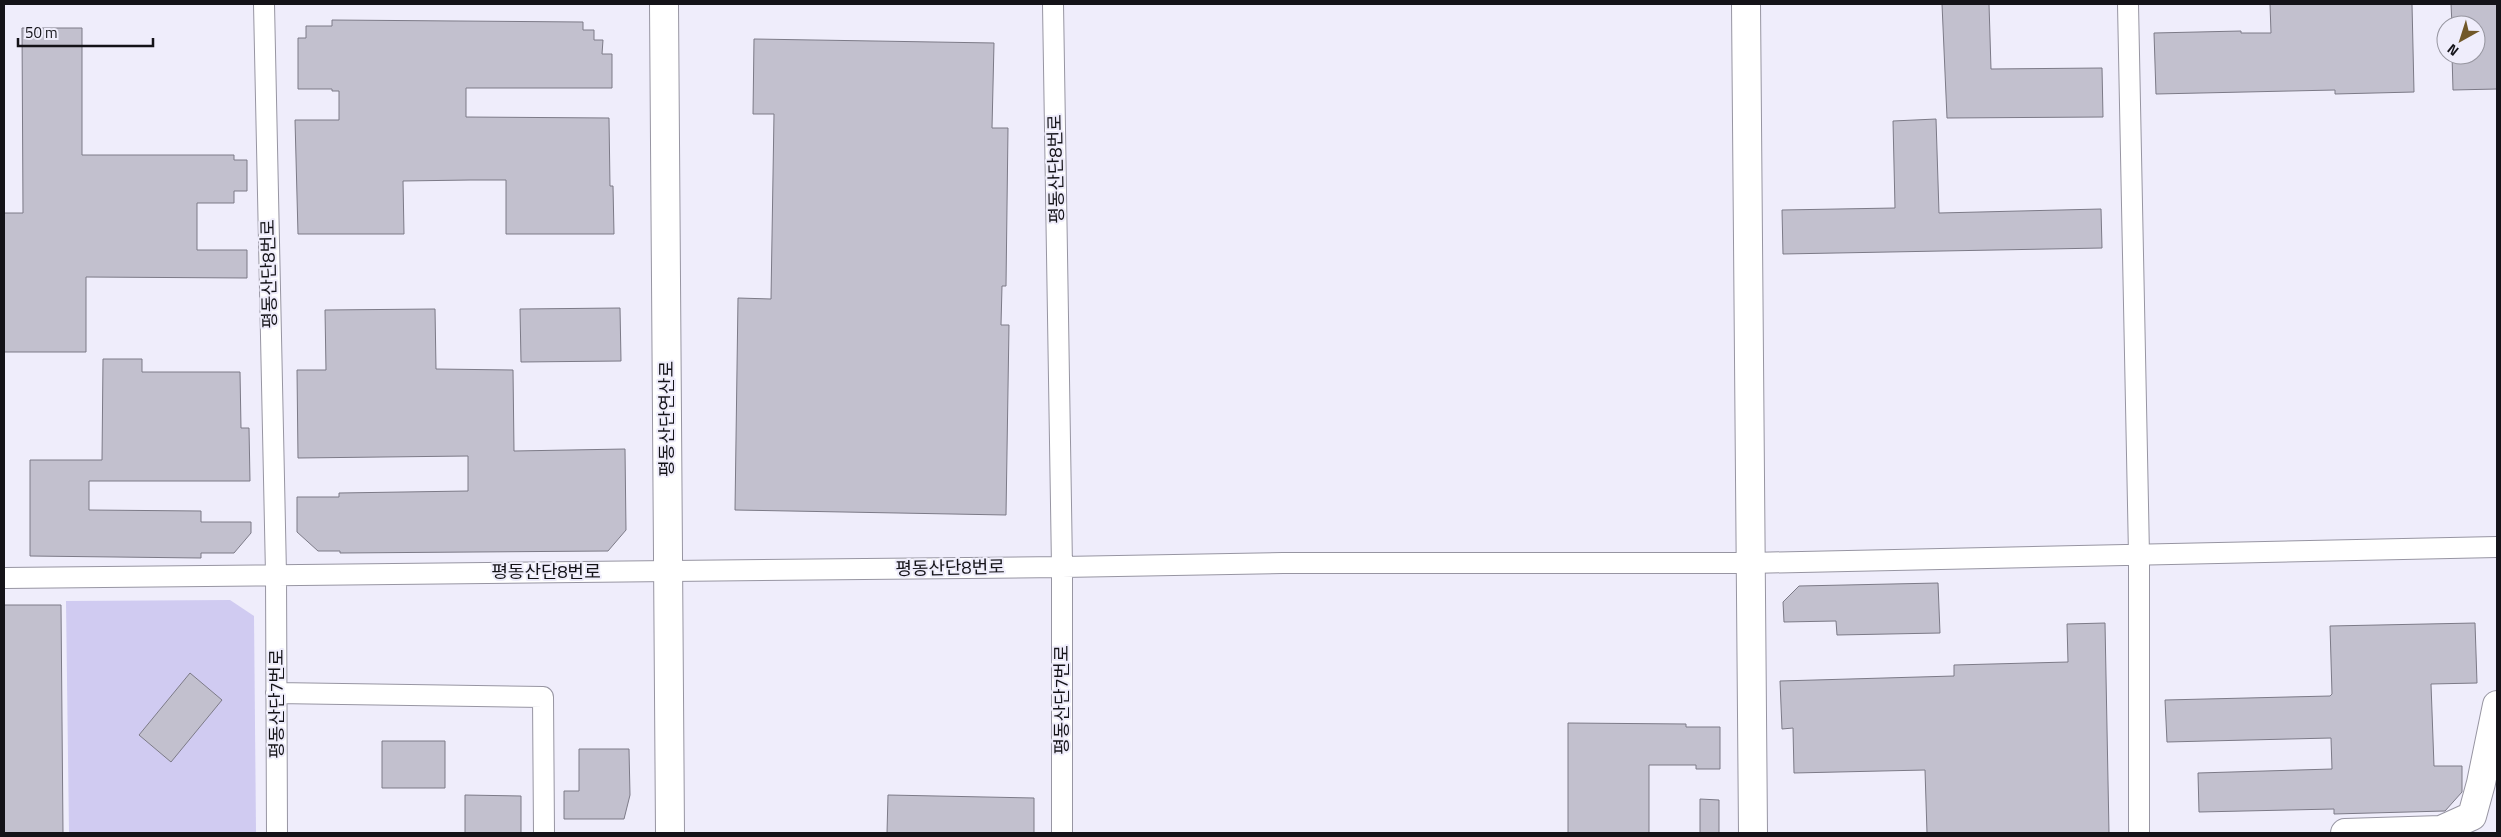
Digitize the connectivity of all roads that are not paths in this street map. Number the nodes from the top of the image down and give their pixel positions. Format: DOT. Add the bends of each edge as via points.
graph roads {
  1 [pos="264,4"];
  2 [pos="664,4"];
  3 [pos="1053,4"];
  4 [pos="1746,4"];
  5 [pos="2128,4"];
  6 [pos="2497,547"];
  7 [pos="2139,555"];
  8 [pos="1750,563"];
  9 [pos="1062,568"];
  10 [pos="668,571"];
  11 [pos="276,574"];
  12 [pos="4,578"];
  13 [pos="276,693"];
  14 [pos="2497,705"];
  15 [pos="278,833"];
  16 [pos="544,833"];
  17 [pos="670,833"];
  18 [pos="1062,833"];
  19 [pos="1753,833"];
  20 [pos="2139,833"];
  21 [pos="2345,833"];
  1 -- 11 [label="street, 평동산단8번로"];
  2 -- 10 [label="street, 평동산단연산로"];
  3 -- 9 [label="street, 평동산단8번로"];
  4 -- 8 [label="street"];
  5 -- 7 [label="street"];
  6 -- 7 [label="street"];
  7 -- 8 [label="street"];
  7 -- 20 [label="street"];
  8 -- 9 [label="street" via="1293,563"];
  8 -- 19 [label="street"];
  9 -- 10 [label="street, 평동산단8번로"];
  9 -- 18 [label="street, 평동산단7번로"];
  10 -- 11 [label="street, 평동산단8번로"];
  10 -- 17 [label="street, 평동산단연산로"];
  11 -- 12 [label="street, 평동산단8번로"];
  11 -- 13 [label="street, 평동산단7번로"];
  13 -- 15 [label="street, 평동산단7번로"];
  13 -- 16 [label="street" via="543,697"];
  14 -- 21 [label="street" via="2472,816 2441,830"];
}
